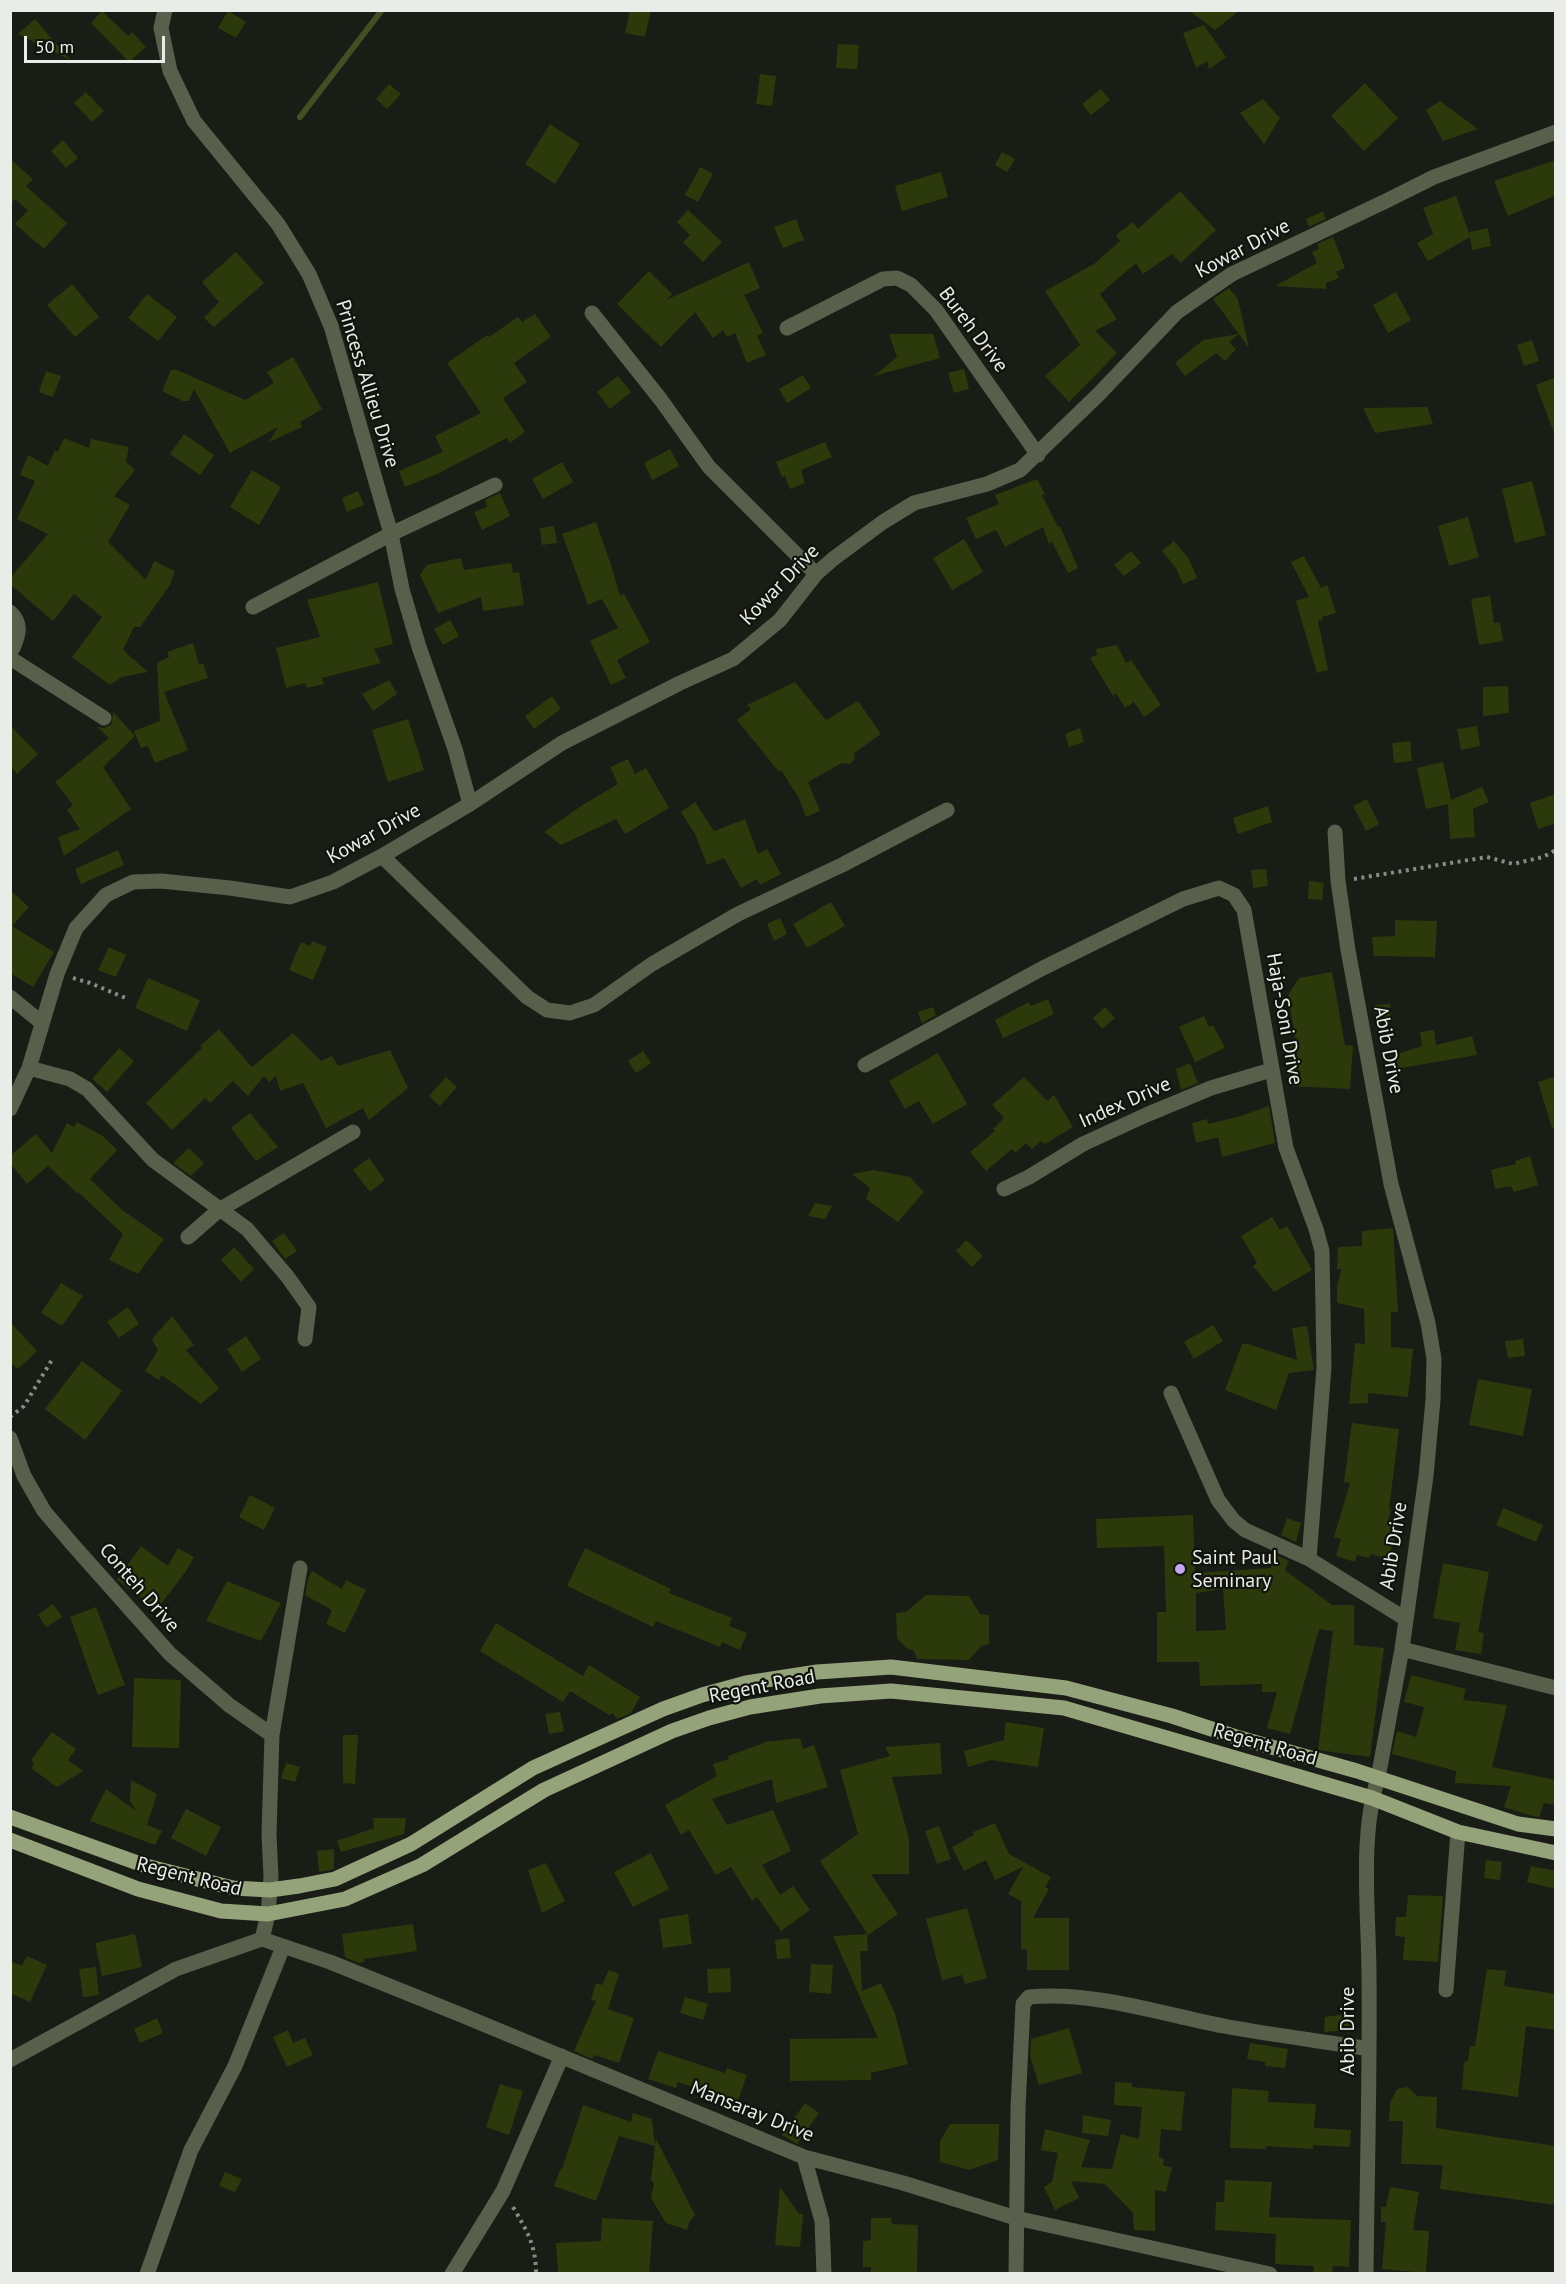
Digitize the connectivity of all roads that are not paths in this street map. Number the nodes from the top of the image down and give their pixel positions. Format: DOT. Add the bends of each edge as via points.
graph roads {
  1 [pos="165,10"];
  2 [pos="1556,132"];
  3 [pos="592,313"];
  4 [pos="787,328"];
  5 [pos="1038,455"];
  6 [pos="495,485"];
  7 [pos="391,534"];
  8 [pos="816,574"];
  9 [pos="253,607"];
  10 [pos="10,612"];
  11 [pos="11,652"];
  12 [pos="104,718"];
  13 [pos="470,804"];
  14 [pos="947,810"];
  15 [pos="1335,832"];
  16 [pos="382,856"];
  17 [pos="10,997"];
  18 [pos="42,1023"];
  19 [pos="865,1065"];
  20 [pos="29,1068"];
  21 [pos="1271,1071"];
  22 [pos="10,1109"];
  23 [pos="353,1132"];
  24 [pos="1004,1189"];
  25 [pos="219,1210"];
  26 [pos="188,1237"];
  27 [pos="305,1339"];
  28 [pos="1171,1393"];
  29 [pos="10,1438"];
  30 [pos="1309,1559"];
  31 [pos="300,1568"];
  32 [pos="1404,1618"];
  33 [pos="1402,1649"];
  34 [pos="1556,1688"];
  35 [pos="272,1736"];
  36 [pos="1378,1778"];
  37 [pos="1372,1798"];
  38 [pos="10,1817"];
  39 [pos="1556,1829"];
  40 [pos="1458,1832"];
  41 [pos="10,1840"];
  42 [pos="1556,1853"];
  43 [pos="270,1890"];
  44 [pos="268,1914"];
  45 [pos="262,1939"];
  46 [pos="283,1947"];
  47 [pos="1446,1990"];
  48 [pos="1369,2049"];
  49 [pos="562,2056"];
  50 [pos="10,2060"];
  51 [pos="804,2157"];
  52 [pos="1016,2218"];
  53 [pos="147,2274"];
  54 [pos="452,2274"];
  55 [pos="824,2274"];
  56 [pos="1016,2274"];
  57 [pos="1269,2274"];
  58 [pos="1366,2274"];
  1 -- 7 [label="street, Princess Allieu Drive" via="161,27 170,71 194,121 278,224 309,274 331,326"];
  2 -- 5 [label="street, Kowar Drive" via="1434,177 1232,274 1177,312"];
  3 -- 8 [label="street" via="709,467"];
  4 -- 5 [label="street, Bureh Drive" via="883,279 897,278 911,285 936,310"];
  5 -- 8 [label="street, Kowar Drive" via="1020,470 987,484 914,503"];
  6 -- 7 [label="street"];
  7 -- 9 [label="street"];
  7 -- 13 [label="street, Princess Allieu Drive" via="413,628"];
  8 -- 13 [label="street, Kowar Drive" via="780,620 733,659 562,743"];
  10 -- 11 [label="street" via="17,618 20,631"];
  11 -- 12 [label="street"];
  13 -- 16 [label="street, Kowar Drive"];
  14 -- 16 [label="street" via="738,914 652,963 594,1005 570,1013 547,1010 527,997"];
  15 -- 32 [label="street, Abib Drive" via="1348,950 1391,1184 1434,1359 1426,1476"];
  16 -- 18 [label="street, Kowar Drive" via="333,882 290,897 161,881 133,882 106,895 76,928"];
  17 -- 18 [label="street"];
  18 -- 20 [label="street, Kowar Drive"];
  19 -- 21 [label="street, Haja-Soni Drive" via="1041,969 1183,899 1219,888 1234,895 1244,910"];
  20 -- 22 [label="street, Kowar Drive"];
  20 -- 25 [label="street" via="70,1079 87,1089 153,1160"];
  21 -- 24 [label="street, Index Drive" via="1211,1088 1146,1115 1083,1144"];
  21 -- 30 [label="street, Haja-Soni Drive" via="1286,1148 1322,1251 1324,1367"];
  23 -- 25 [label="street"];
  25 -- 26 [label="street"];
  25 -- 27 [label="street" via="247,1229 309,1307"];
  28 -- 30 [label="street" via="1225,1511 1245,1530"];
  29 -- 35 [label="street, Conteh Drive" via="24,1476 44,1511 73,1545 170,1654"];
  30 -- 32 [label="street"];
  31 -- 35 [label="street"];
  32 -- 33 [label="street, Abib Drive"];
  33 -- 34 [label="street"];
  33 -- 36 [label="street, Abib Drive"];
  35 -- 43 [label="street"];
  36 -- 37 [label="street, Abib Drive"];
  36 -- 39 [label="main road, Regent Road" via="1518,1824"];
  36 -- 43 [label="main road, Regent Road" via="1066,1688 891,1667 817,1672 746,1683 663,1709 533,1768 411,1844 335,1880"];
  37 -- 40 [label="main road, Regent Road"];
  37 -- 44 [label="main road, Regent Road" via="1064,1707 891,1691 820,1696 750,1707 672,1731 544,1790 422,1865 345,1899"];
  37 -- 48 [label="street, Abib Drive" via="1366,1912"];
  38 -- 43 [label="main road, Regent Road" via="146,1866 233,1888"];
  40 -- 42 [label="main road, Regent Road"];
  40 -- 47 [label="street"];
  41 -- 44 [label="main road, Regent Road" via="138,1889 220,1911"];
  43 -- 44 [label="street"];
  44 -- 45 [label="street"];
  45 -- 46 [label="street, Mansaray Drive"];
  45 -- 50 [label="street" via="176,1969"];
  46 -- 49 [label="street, Mansaray Drive" via="330,1962"];
  46 -- 53 [label="street" via="235,2066 191,2150"];
  48 -- 52 [label="street" via="1111,2003 1050,1995 1029,1997 1023,2004 1022,2015"];
  48 -- 58 [label="street, Abib Drive"];
  49 -- 51 [label="street, Mansaray Drive"];
  49 -- 54 [label="street" via="503,2191"];
  51 -- 52 [label="street, Mansaray Drive"];
  51 -- 55 [label="street" via="822,2221"];
  52 -- 56 [label="street"];
  52 -- 57 [label="street, Mansaray Drive"];
}
